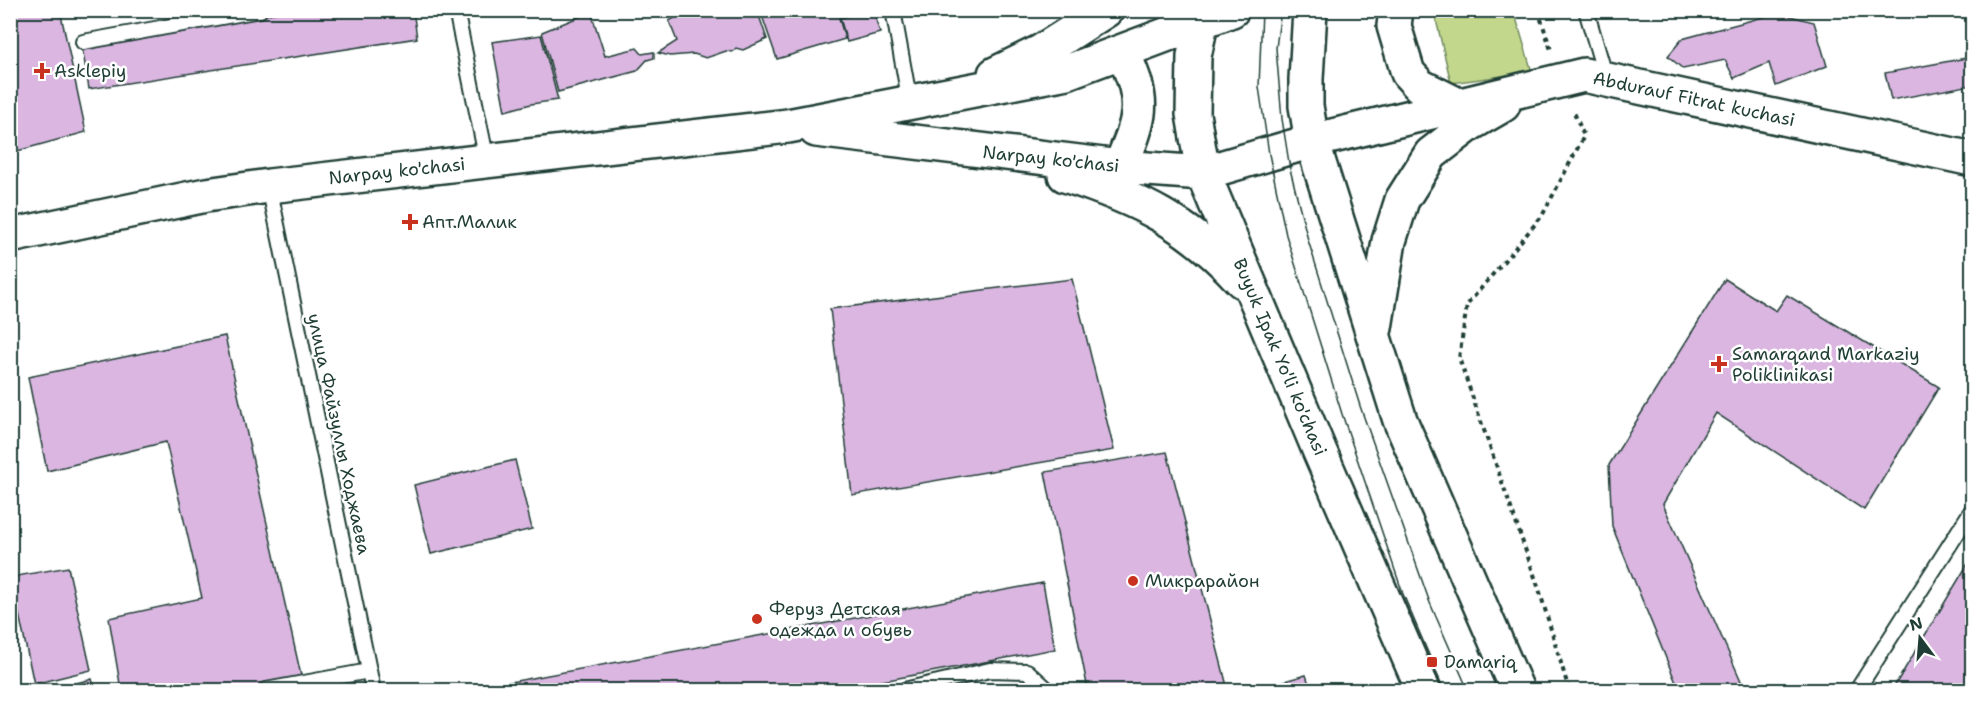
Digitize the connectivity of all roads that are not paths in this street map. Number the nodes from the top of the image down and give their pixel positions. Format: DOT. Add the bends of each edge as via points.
graph roads {
  1 [pos="260,10"];
  2 [pos="456,10"];
  3 [pos="893,10"];
  4 [pos="1106,10"];
  5 [pos="1232,10"];
  6 [pos="1310,10"];
  7 [pos="1396,10"];
  8 [pos="1586,10"];
  9 [pos="1202,17"];
  10 [pos="83,42"];
  11 [pos="1123,53"];
  12 [pos="1607,80"];
  13 [pos="1548,84"];
  14 [pos="952,94"];
  15 [pos="909,103"];
  16 [pos="1460,106"];
  17 [pos="788,126"];
  18 [pos="1312,141"];
  19 [pos="995,153"];
  20 [pos="1972,159"];
  21 [pos="487,161"];
  22 [pos="1120,167"];
  23 [pos="1203,173"];
  24 [pos="269,186"];
  25 [pos="10,236"];
  26 [pos="1253,294"];
  27 [pos="1374,336"];
  28 [pos="1972,510"];
  29 [pos="369,671"];
  30 [pos="266,690"];
  31 [pos="373,690"];
  32 [pos="904,690"];
  33 [pos="1048,690"];
  34 [pos="1423,690"];
  35 [pos="1517,690"];
  36 [pos="1857,690"];
  1 -- 10 [label="lane"];
  2 -- 21 [label="lane"];
  3 -- 15 [label="lane"];
  4 -- 14 [label="main road" via="1042,51"];
  5 -- 9 [label="main road, Narpay ko'chasi"];
  6 -- 18 [label="main road" via="1306,97"];
  7 -- 16 [label="main road" via="1394,26 1408,73 1420,86"];
  8 -- 12 [label="lane"];
  9 -- 11 [label="main road, Narpay ko'chasi"];
  9 -- 23 [label="main road, Buyuk Ipak Yo'li ko'chasi" via="1194,56 1192,114"];
  11 -- 14 [label="main road, Narpay ko'chasi" via="1067,72"];
  11 -- 22 [label="main road" via="1140,104"];
  12 -- 13 [label="main road, Abdurauf Fitrat kuchasi" via="1584,75"];
  12 -- 20 [label="main road, Abdurauf Fitrat kuchasi"];
  13 -- 16 [label="main road, Abdurauf Fitrat kuchasi"];
  13 -- 27 [label="main road" via="1470,124 1431,154 1402,200 1389,241"];
  14 -- 15 [label="main road, Narpay ko'chasi"];
  15 -- 17 [label="main road, Narpay ko'chasi"];
  16 -- 18 [label="main road, Abdurauf Fitrat kuchasi"];
  17 -- 19 [label="main road, Narpay ko'chasi"];
  17 -- 21 [label="main road, Narpay ko'chasi"];
  18 -- 23 [label="main road, Narpay ko'chasi"];
  18 -- 27 [label="main road"];
  19 -- 22 [label="main road, Narpay ko'chasi"];
  19 -- 26 [label="main road" via="1130,198 1176,223 1219,257"];
  21 -- 24 [label="main road, Narpay ko'chasi"];
  22 -- 23 [label="main road, Narpay ko'chasi"];
  23 -- 26 [label="main road, Buyuk Ipak Yo'li ko'chasi"];
  24 -- 25 [label="main road, Narpay ko'chasi" via="206,195"];
  24 -- 29 [label="lane, улица Файзуллы Ходжаева"];
  26 -- 34 [label="main road, Buyuk Ipak Yo'li ko'chasi"];
  27 -- 35 [label="main road" via="1400,420"];
  28 -- 36 [label="lane"];
  29 -- 30 [label="lane"];
  29 -- 31 [label="lane, улица Файзуллы Ходжаева"];
  32 -- 33 [label="lane" via="990,670 1027,671"];
}
